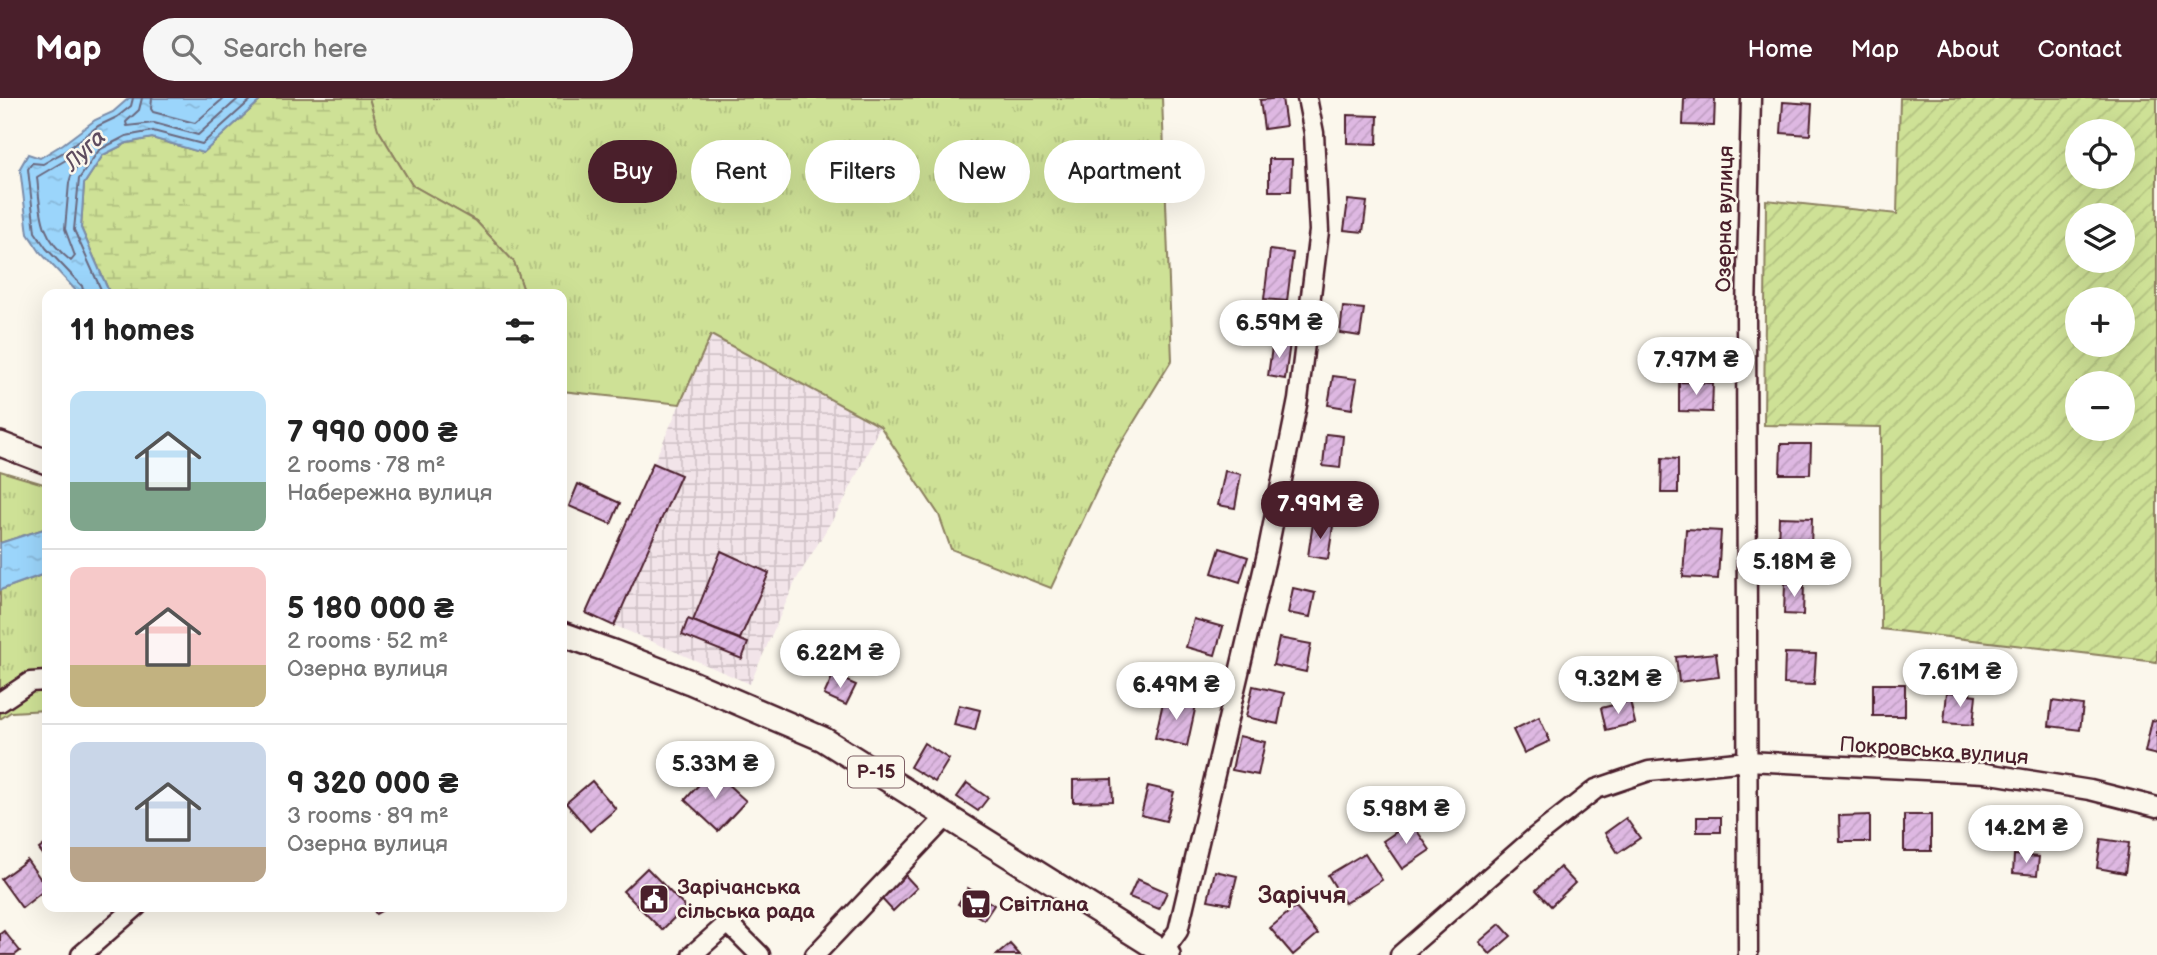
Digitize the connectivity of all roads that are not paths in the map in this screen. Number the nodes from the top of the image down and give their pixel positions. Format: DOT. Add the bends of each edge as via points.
graph roads {
  1 [pos="1307,98"];
  2 [pos="1751,98"];
  3 [pos="5,446"];
  4 [pos="42,460"];
  5 [pos="567,636"];
  6 [pos="42,681"];
  7 [pos="0,702"];
  8 [pos="1747,761"];
  9 [pos="2157,807"];
  10 [pos="947,816"];
  11 [pos="129,912"];
  12 [pos="1165,954"];
  13 [pos="80,955"];
  14 [pos="692,955"];
  15 [pos="760,955"];
  16 [pos="815,955"];
  17 [pos="1400,955"];
  18 [pos="1748,955"];
  1 -- 12 [label="street" via="1314,133 1319,231 1298,400 1264,567 1178,931"];
  2 -- 8 [label="street, Озерна вулиця" via="1746,311"];
  3 -- 4 [label="main road"];
  5 -- 10 [label="main road, Р-15" via="823,739"];
  6 -- 7 [label="street" via="30,682"];
  8 -- 9 [label="street, Покровська вулиця" via="1985,773 2090,790"];
  8 -- 17 [label="street, Покровська вулиця" via="1649,771 1596,789"];
  8 -- 18 [label="street, Озерна вулиця"];
  10 -- 12 [label="main road, Р-15"];
  10 -- 16 [label="street"];
  11 -- 13 [label="street"];
  14 -- 15 [label="street" via="728,923"];
}
